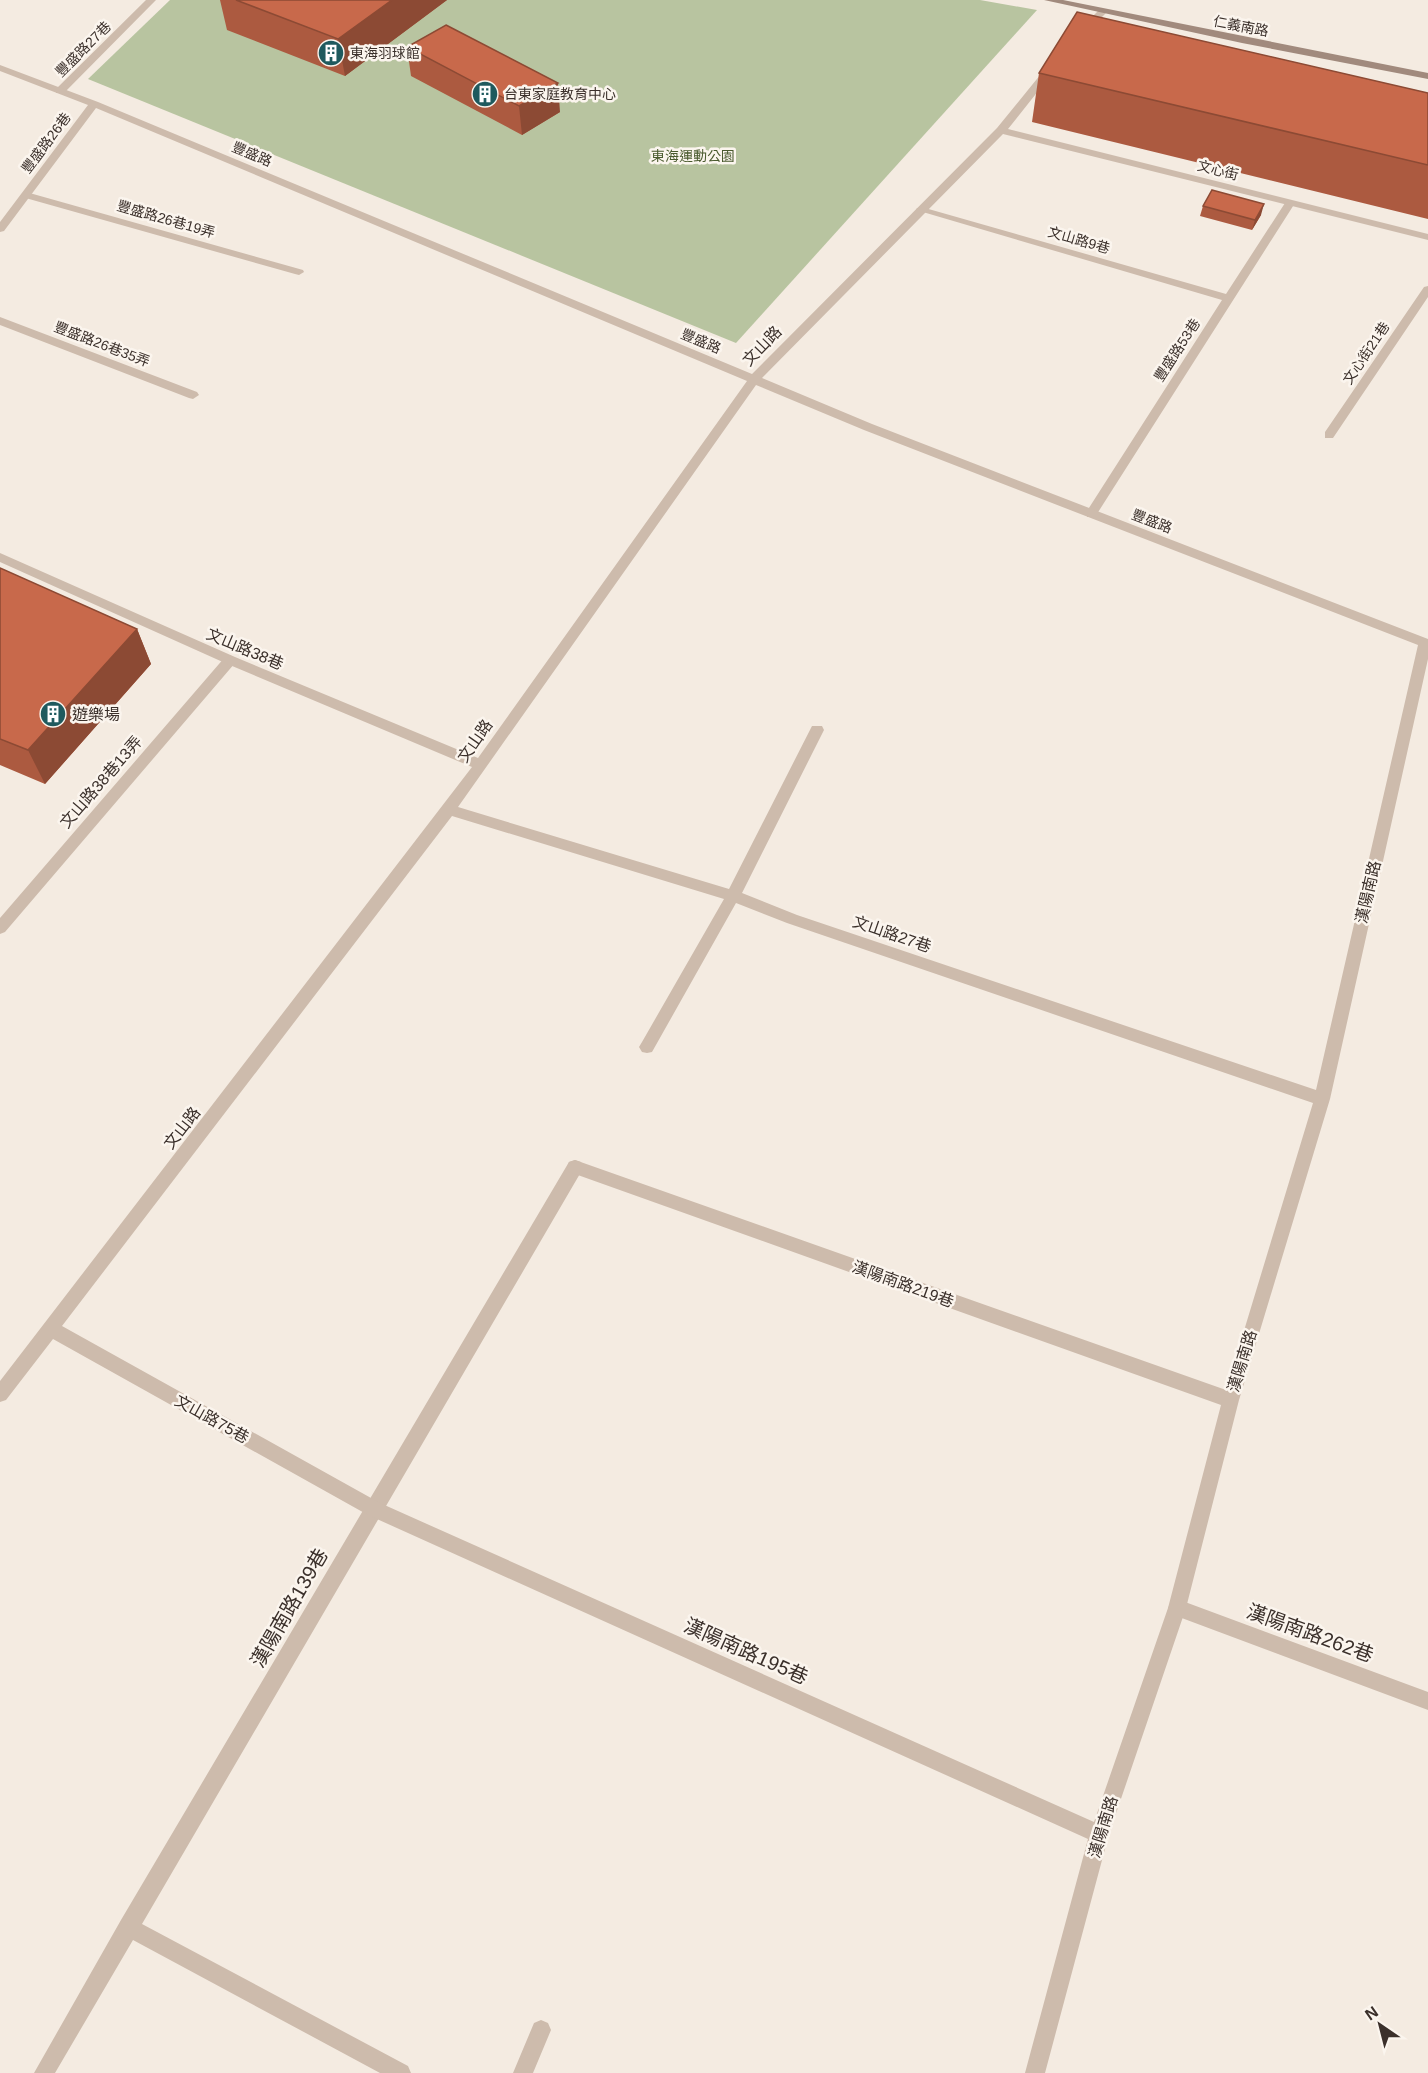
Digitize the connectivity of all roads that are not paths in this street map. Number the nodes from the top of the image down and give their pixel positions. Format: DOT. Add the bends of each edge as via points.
graph roads {
  1 [pos="151,0"];
  2 [pos="1049,0"];
  3 [pos="1103,11"];
  4 [pos="1088,40"];
  5 [pos="1053,66"];
  6 [pos="0,68"];
  7 [pos="1428,76"];
  8 [pos="60,92"];
  9 [pos="94,104"];
  10 [pos="1001,130"];
  11 [pos="26,195"];
  12 [pos="1290,203"];
  13 [pos="921,210"];
  14 [pos="0,229"];
  15 [pos="1428,237"];
  16 [pos="298,272"];
  17 [pos="1428,289"];
  18 [pos="1228,298"];
  19 [pos="0,321"];
  20 [pos="754,379"];
  21 [pos="193,395"];
  22 [pos="1329,435"];
  23 [pos="1091,514"];
  24 [pos="0,557"];
  25 [pos="1427,642"];
  26 [pos="230,660"];
  27 [pos="817,730"];
  28 [pos="480,765"];
  29 [pos="449,810"];
  30 [pos="733,896"];
  31 [pos="0,928"];
  32 [pos="647,1047"];
  33 [pos="1322,1099"];
  34 [pos="575,1167"];
  35 [pos="51,1329"];
  36 [pos="0,1394"];
  37 [pos="1230,1400"];
  38 [pos="374,1509"];
  39 [pos="1177,1608"];
  40 [pos="1428,1701"];
  41 [pos="1099,1834"];
  42 [pos="128,1927"];
  43 [pos="541,2030"];
  44 [pos="44,2073"];
  45 [pos="401,2073"];
  46 [pos="523,2073"];
  47 [pos="1035,2073"];
  1 -- 8 [label="street, 豐盛路27巷"];
  2 -- 3 [label="street, 仁義南路"];
  3 -- 4 [label="street" via="1076,38"];
  3 -- 7 [label="street, 仁義南路"];
  5 -- 10 [label="street, 文山路"];
  6 -- 8 [label="street, 豐盛路"];
  8 -- 9 [label="street, 豐盛路"];
  9 -- 11 [label="street, 豐盛路26巷"];
  9 -- 20 [label="street, 豐盛路"];
  10 -- 12 [label="street, 文心街"];
  10 -- 13 [label="street, 文山路"];
  11 -- 14 [label="street, 豐盛路26巷"];
  11 -- 16 [label="street, 豐盛路26巷19弄"];
  12 -- 15 [label="street, 文心街"];
  12 -- 18 [label="street, 豐盛路53巷"];
  13 -- 18 [label="street, 文山路9巷"];
  13 -- 20 [label="street, 文山路"];
  17 -- 22 [label="street, 文心街21巷"];
  18 -- 23 [label="street, 豐盛路53巷"];
  19 -- 21 [label="street, 豐盛路26巷35弄"];
  20 -- 23 [label="street, 豐盛路"];
  20 -- 28 [label="street, 文山路"];
  23 -- 25 [label="street, 豐盛路"];
  24 -- 26 [label="street, 文山路38巷"];
  25 -- 33 [label="street, 漢陽南路"];
  26 -- 28 [label="street, 文山路38巷"];
  26 -- 31 [label="street, 文山路38巷13弄"];
  27 -- 30 [label="street"];
  28 -- 29 [label="street, 文山路"];
  29 -- 30 [label="street, 文山路27巷"];
  29 -- 35 [label="street, 文山路"];
  30 -- 32 [label="street"];
  30 -- 33 [label="street, 文山路27巷"];
  33 -- 37 [label="street, 漢陽南路"];
  34 -- 37 [label="street, 漢陽南路219巷"];
  34 -- 38 [label="street, 漢陽南路139巷"];
  35 -- 36 [label="street, 文山路"];
  35 -- 38 [label="street, 文山路75巷"];
  37 -- 39 [label="street, 漢陽南路"];
  38 -- 41 [label="street, 漢陽南路195巷"];
  38 -- 42 [label="street, 漢陽南路139巷"];
  39 -- 40 [label="street, 漢陽南路262巷"];
  39 -- 41 [label="street, 漢陽南路"];
  41 -- 47 [label="street, 漢陽南路"];
  42 -- 44 [label="street, 漢陽南路139巷"];
  42 -- 45 [label="street"];
  43 -- 46 [label="street"];
}
